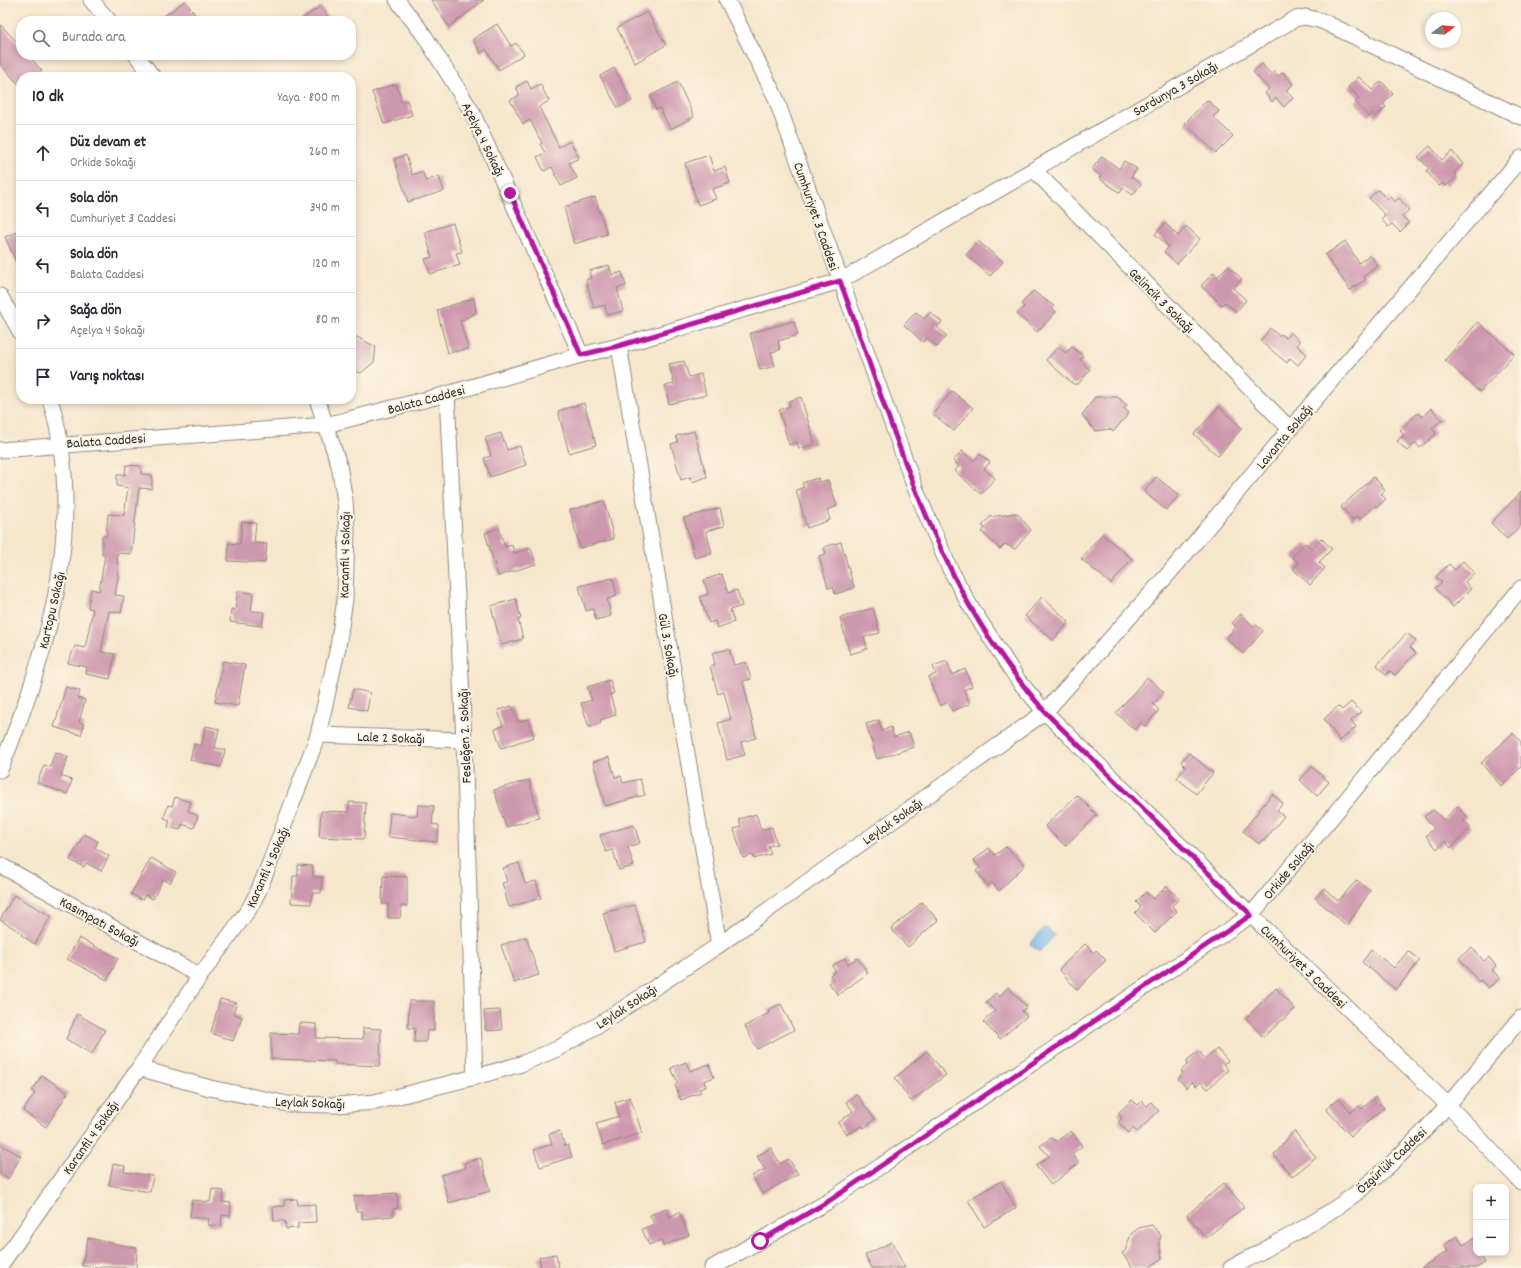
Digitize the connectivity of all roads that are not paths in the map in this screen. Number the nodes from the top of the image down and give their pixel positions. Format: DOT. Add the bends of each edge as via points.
graph roads {
  1 [pos="91,0"];
  2 [pos="397,0"];
  3 [pos="727,0"];
  4 [pos="105,16"];
  5 [pos="140,60"];
  6 [pos="149,72"];
  7 [pos="1521,118"];
  8 [pos="1521,158"];
  9 [pos="1034,170"];
  10 [pos="840,281"];
  11 [pos="0,296"];
  12 [pos="16,324"];
  13 [pos="618,346"];
  14 [pos="581,355"];
  15 [pos="447,394"];
  16 [pos="51,404"];
  17 [pos="319,404"];
  18 [pos="326,425"];
  19 [pos="1290,429"];
  20 [pos="61,444"];
  21 [pos="0,450"];
  22 [pos="1521,588"];
  23 [pos="1045,712"];
  24 [pos="318,735"];
  25 [pos="464,740"];
  26 [pos="0,770"];
  27 [pos="0,865"];
  28 [pos="1251,915"];
  29 [pos="719,945"];
  30 [pos="200,976"];
  31 [pos="1521,1018"];
  32 [pos="139,1068"];
  33 [pos="476,1077"];
  34 [pos="1448,1105"];
  35 [pos="1521,1182"];
  36 [pos="0,1266"];
  37 [pos="712,1268"];
  38 [pos="1231,1268"];
  1 -- 4 [label="street"];
  2 -- 14 [label="street, Açelya 4 Sokağı" via="424,35 472,112"];
  3 -- 10 [label="street, Cumhuriyet 3 Caddesi" via="775,96"];
  5 -- 6 [label="street"];
  7 -- 9 [label="street, Sardunya 3 Sokağı" via="1322,21 1305,17 1286,23"];
  8 -- 19 [label="street, Lavanta Sokağı"];
  9 -- 10 [label="street, Sardunya 3 Sokağı"];
  9 -- 19 [label="street, Gelincik 3 Sokağı"];
  10 -- 13 [label="street, Balata Caddesi"];
  10 -- 23 [label="street, Cumhuriyet 3 Caddesi" via="915,488 949,567 969,604 1018,680"];
  11 -- 12 [label="street"];
  13 -- 14 [label="street, Balata Caddesi"];
  13 -- 29 [label="street, Gül 3. Sokağı"];
  14 -- 15 [label="street, Balata Caddesi"];
  15 -- 18 [label="street, Balata Caddesi"];
  15 -- 25 [label="street, Fesleğen 2. Sokağı"];
  16 -- 20 [label="street, Kartopu Sokağı"];
  17 -- 18 [label="street, Karanfil 4 Sokağı"];
  18 -- 20 [label="street, Balata Caddesi"];
  18 -- 24 [label="street, Karanfil 4 Sokağı" via="338,465 345,502 347,552 345,599 338,647"];
  19 -- 23 [label="street, Lavanta Sokağı" via="1171,571"];
  20 -- 21 [label="street, Balata Caddesi"];
  20 -- 26 [label="street, Kartopu Sokağı" via="66,509 65,544 59,578 42,651"];
  22 -- 28 [label="street, Orkide Sokağı"];
  23 -- 28 [label="street, Cumhuriyet 3 Caddesi"];
  23 -- 29 [label="street, Leylak Sokağı"];
  24 -- 25 [label="street, Lale 2 Sokağı"];
  24 -- 30 [label="street, Karanfil 4 Sokağı" via="258,892 249,909"];
  25 -- 33 [label="street, Fesleğen 2. Sokağı"];
  27 -- 30 [label="street, Kasımpatı Sokağı"];
  28 -- 34 [label="street, Cumhuriyet 3 Caddesi"];
  28 -- 37 [label="street, Orkide Sokağı" via="829,1201"];
  29 -- 33 [label="street, Leylak Sokağı" via="603,1022 557,1048 521,1064"];
  30 -- 32 [label="street, Karanfil 4 Sokağı"];
  31 -- 34 [label="street, Özgürlük Caddesi"];
  32 -- 33 [label="street, Leylak Sokağı" via="268,1101 308,1105 375,1102"];
  32 -- 36 [label="street, Karanfil 4 Sokağı"];
  34 -- 35 [label="street, Cumhuriyet 3 Caddesi"];
  34 -- 38 [label="street, Özgürlük Caddesi" via="1387,1167 1352,1196 1318,1220"];
}
